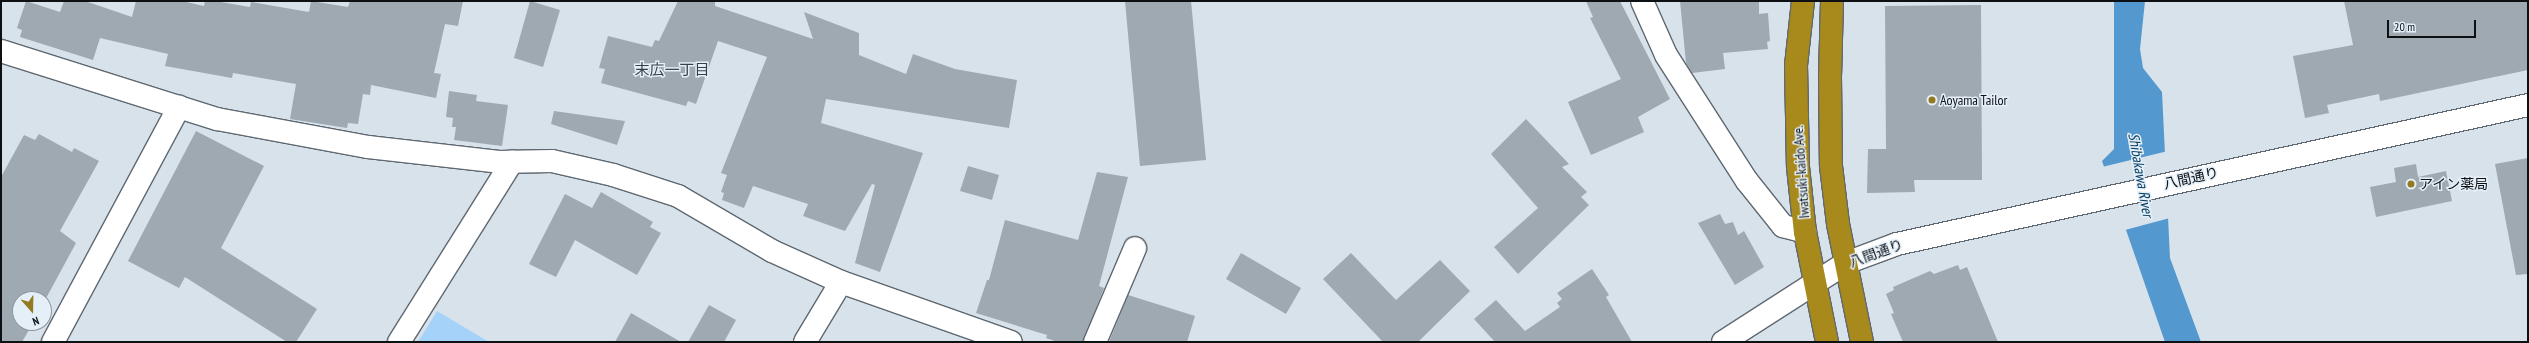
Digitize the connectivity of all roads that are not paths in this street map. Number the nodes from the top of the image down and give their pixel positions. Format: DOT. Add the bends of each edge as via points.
graph roads {
  1 [pos="1642,1"];
  2 [pos="1803,1"];
  3 [pos="1832,1"];
  4 [pos="1,51"];
  5 [pos="2528,105"];
  6 [pos="179,107"];
  7 [pos="512,162"];
  8 [pos="1805,232"];
  9 [pos="1135,248"];
  10 [pos="1846,263"];
  11 [pos="841,282"];
  12 [pos="1815,285"];
  13 [pos="53,342"];
  14 [pos="399,342"];
  15 [pos="805,342"];
  16 [pos="1011,342"];
  17 [pos="1095,342"];
  18 [pos="1723,342"];
  19 [pos="1827,342"];
  20 [pos="1862,342"];
  1 -- 8 [label="street" via="1666,55 1747,181 1783,226"];
  2 -- 8 [label="highway, Iwatsuki-kaido Ave." via="1796,65 1798,167"];
  3 -- 10 [label="highway" via="1831,166"];
  4 -- 6 [label="street"];
  5 -- 10 [label="street, 八間通り" via="1897,244"];
  6 -- 7 [label="street" via="217,119 368,147"];
  6 -- 13 [label="street"];
  7 -- 11 [label="street" via="552,161 613,174 678,196 772,251"];
  7 -- 14 [label="street"];
  8 -- 12 [label="highway, Iwatsuki-kaido Ave."];
  9 -- 17 [label="street"];
  10 -- 12 [label="street, 八間通り"];
  10 -- 20 [label="highway"];
  11 -- 15 [label="street"];
  11 -- 16 [label="street"];
  12 -- 18 [label="street, 八間通り"];
  12 -- 19 [label="highway, Iwatsuki-kaido Ave."];
}
